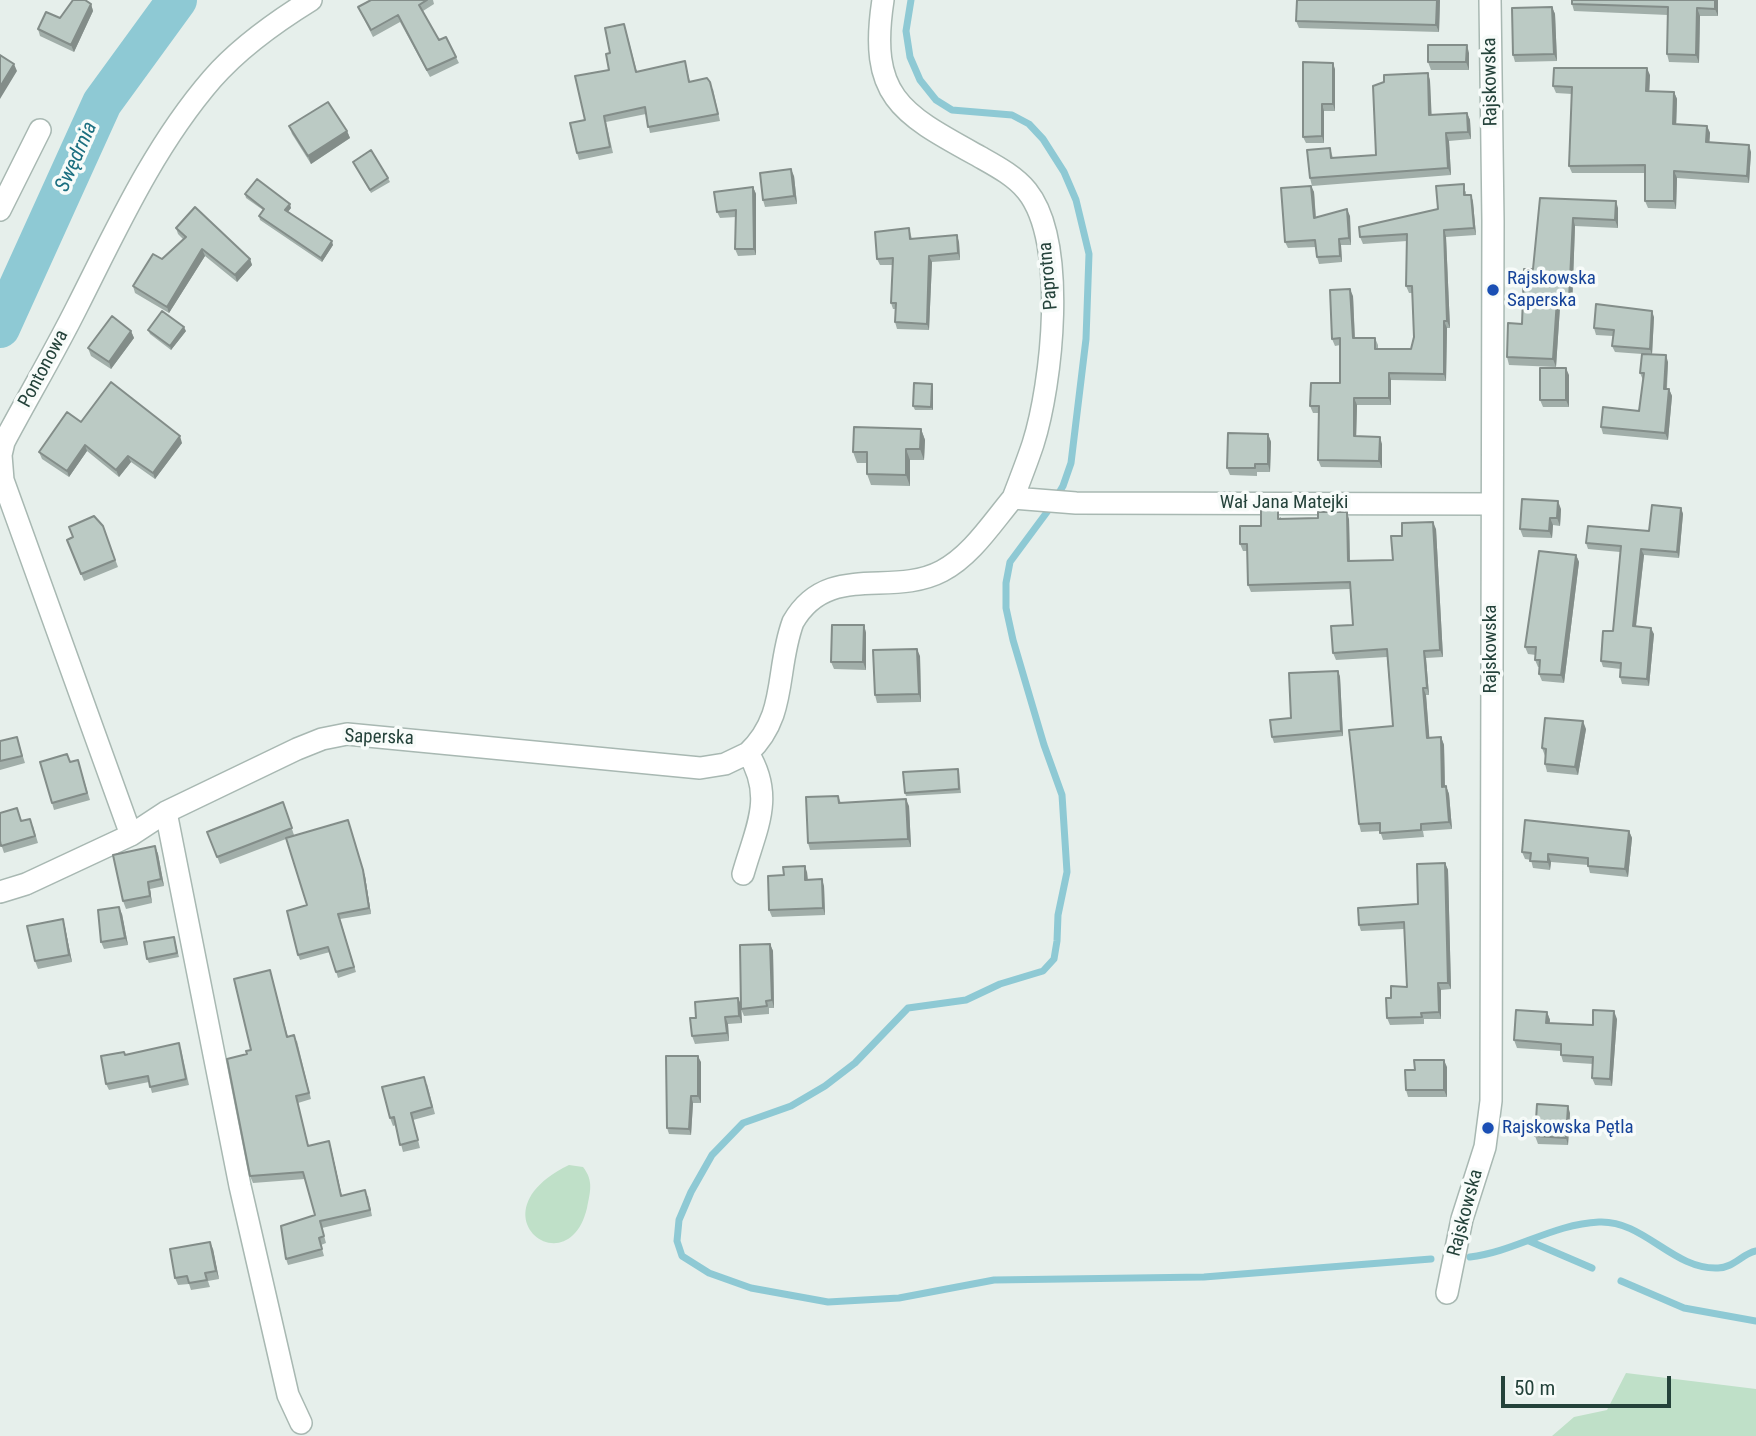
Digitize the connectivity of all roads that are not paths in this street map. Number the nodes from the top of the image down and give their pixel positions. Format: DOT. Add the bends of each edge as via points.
graph roads {
  1 [pos="883,0"];
  2 [pos="1490,0"];
  3 [pos="309,2"];
  4 [pos="40,130"];
  5 [pos="0,210"];
  6 [pos="1023,499"];
  7 [pos="1491,504"];
  8 [pos="748,753"];
  9 [pos="166,812"];
  10 [pos="131,835"];
  11 [pos="743,874"];
  12 [pos="0,892"];
  13 [pos="1447,1293"];
  14 [pos="301,1423"];
  1 -- 6 [label="street, Paprotna" via="879,57 894,97 925,127 1005,171 1027,191 1042,219 1050,254 1053,319 1046,387"];
  2 -- 7 [label="street, Rajskowska"];
  3 -- 10 [label="street, Pontonowa" via="259,37 213,78 172,132 137,188 1,455 3,480"];
  4 -- 5 [label="street"];
  6 -- 7 [label="street, Wał Jana Matejki"];
  6 -- 8 [label="street" via="945,570 923,580 849,584 823,591 801,609 788,636 774,719"];
  7 -- 13 [label="street, Rajskowska" via="1490,1101 1485,1147 1462,1219"];
  8 -- 9 [label="street, Saperska" via="725,764 700,768 347,734 297,749"];
  8 -- 11 [label="street" via="760,772 763,792"];
  9 -- 10 [label="street, Saperska"];
  9 -- 14 [label="street" via="240,1186 288,1395"];
  10 -- 12 [label="street, Saperska"];
}
